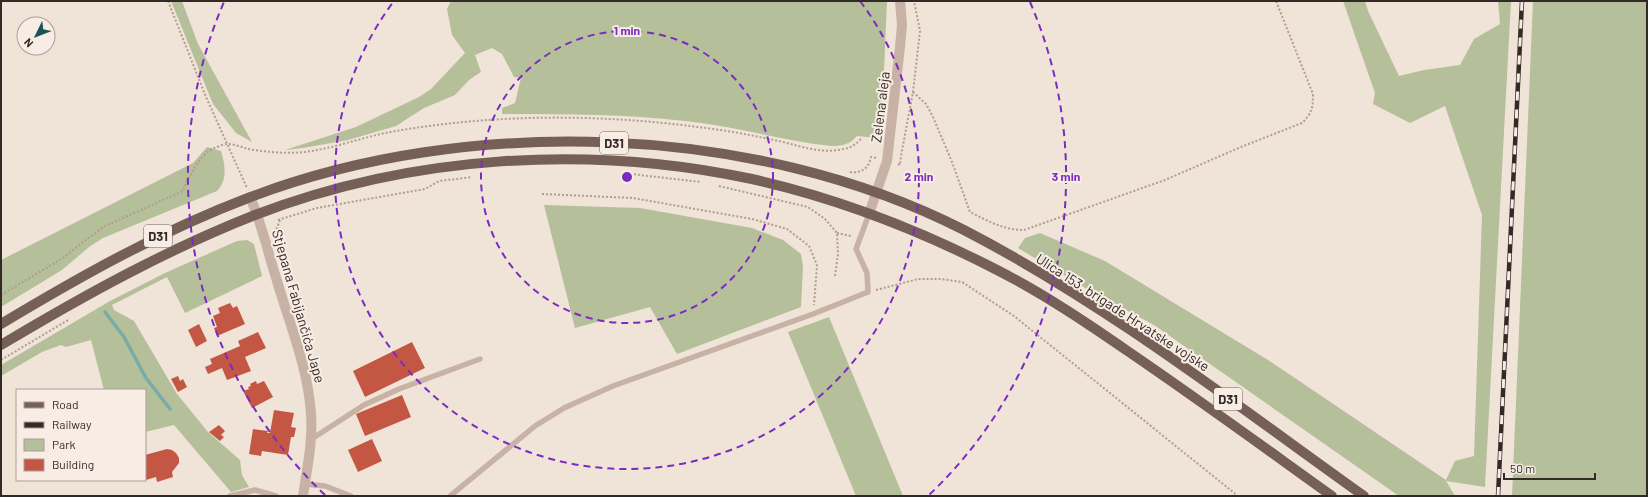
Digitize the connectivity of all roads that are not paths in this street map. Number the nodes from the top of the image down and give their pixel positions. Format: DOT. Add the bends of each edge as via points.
graph roads {
  1 [pos="900,1"];
  2 [pos="877,193"];
  3 [pos="250,197"];
  4 [pos="258,214"];
  5 [pos="869,214"];
  6 [pos="1,324"];
  7 [pos="1,345"];
  8 [pos="480,359"];
  9 [pos="310,440"];
  10 [pos="305,484"];
  11 [pos="230,496"];
  12 [pos="273,496"];
  13 [pos="303,496"];
  14 [pos="351,496"];
  15 [pos="450,496"];
  16 [pos="1332,496"];
  17 [pos="1364,496"];
  1 -- 2 [label="street, Zelena aleja" via="902,25 896,92 887,161"];
  2 -- 3 [label="main road, Ulica 153. brigade Hrvatske vojske / D31" via="795,168 712,153 671,147 554,141 469,146 408,155 353,166"];
  2 -- 5 [label="street, Zelena aleja"];
  2 -- 17 [label="main road, Ulica 153. brigade Hrvatske vojske / D31" via="963,230 1085,300"];
  3 -- 4 [label="street, Stjepana Fabijančića Jape"];
  3 -- 6 [label="main road, Ulica 153. brigade Hrvatske vojske / D31" via="138,246"];
  4 -- 5 [label="main road, Ulica 153. brigade Hrvatske vojske / D31" via="361,183 414,172 470,165 553,160 620,162 711,171 791,189"];
  4 -- 7 [label="main road, Ulica 153. brigade Hrvatske vojske / D31" via="148,262 78,299"];
  4 -- 9 [label="street, Stjepana Fabijančića Jape" via="299,350 308,389 311,414"];
  5 -- 15 [label="lane" via="856,249 867,273 868,292 613,386 564,408 535,426"];
  5 -- 16 [label="main road, Ulica 153. brigade Hrvatske vojske / D31" via="953,249 1033,290 1145,363"];
  8 -- 9 [label="lane" via="364,405"];
  9 -- 10 [label="street, Stjepana Fabijančića Jape"];
  10 -- 13 [label="street, Stjepana Fabijančića Jape"];
  10 -- 14 [label="lane" via="325,486"];
  11 -- 12 [label="lane" via="255,490"];
}
